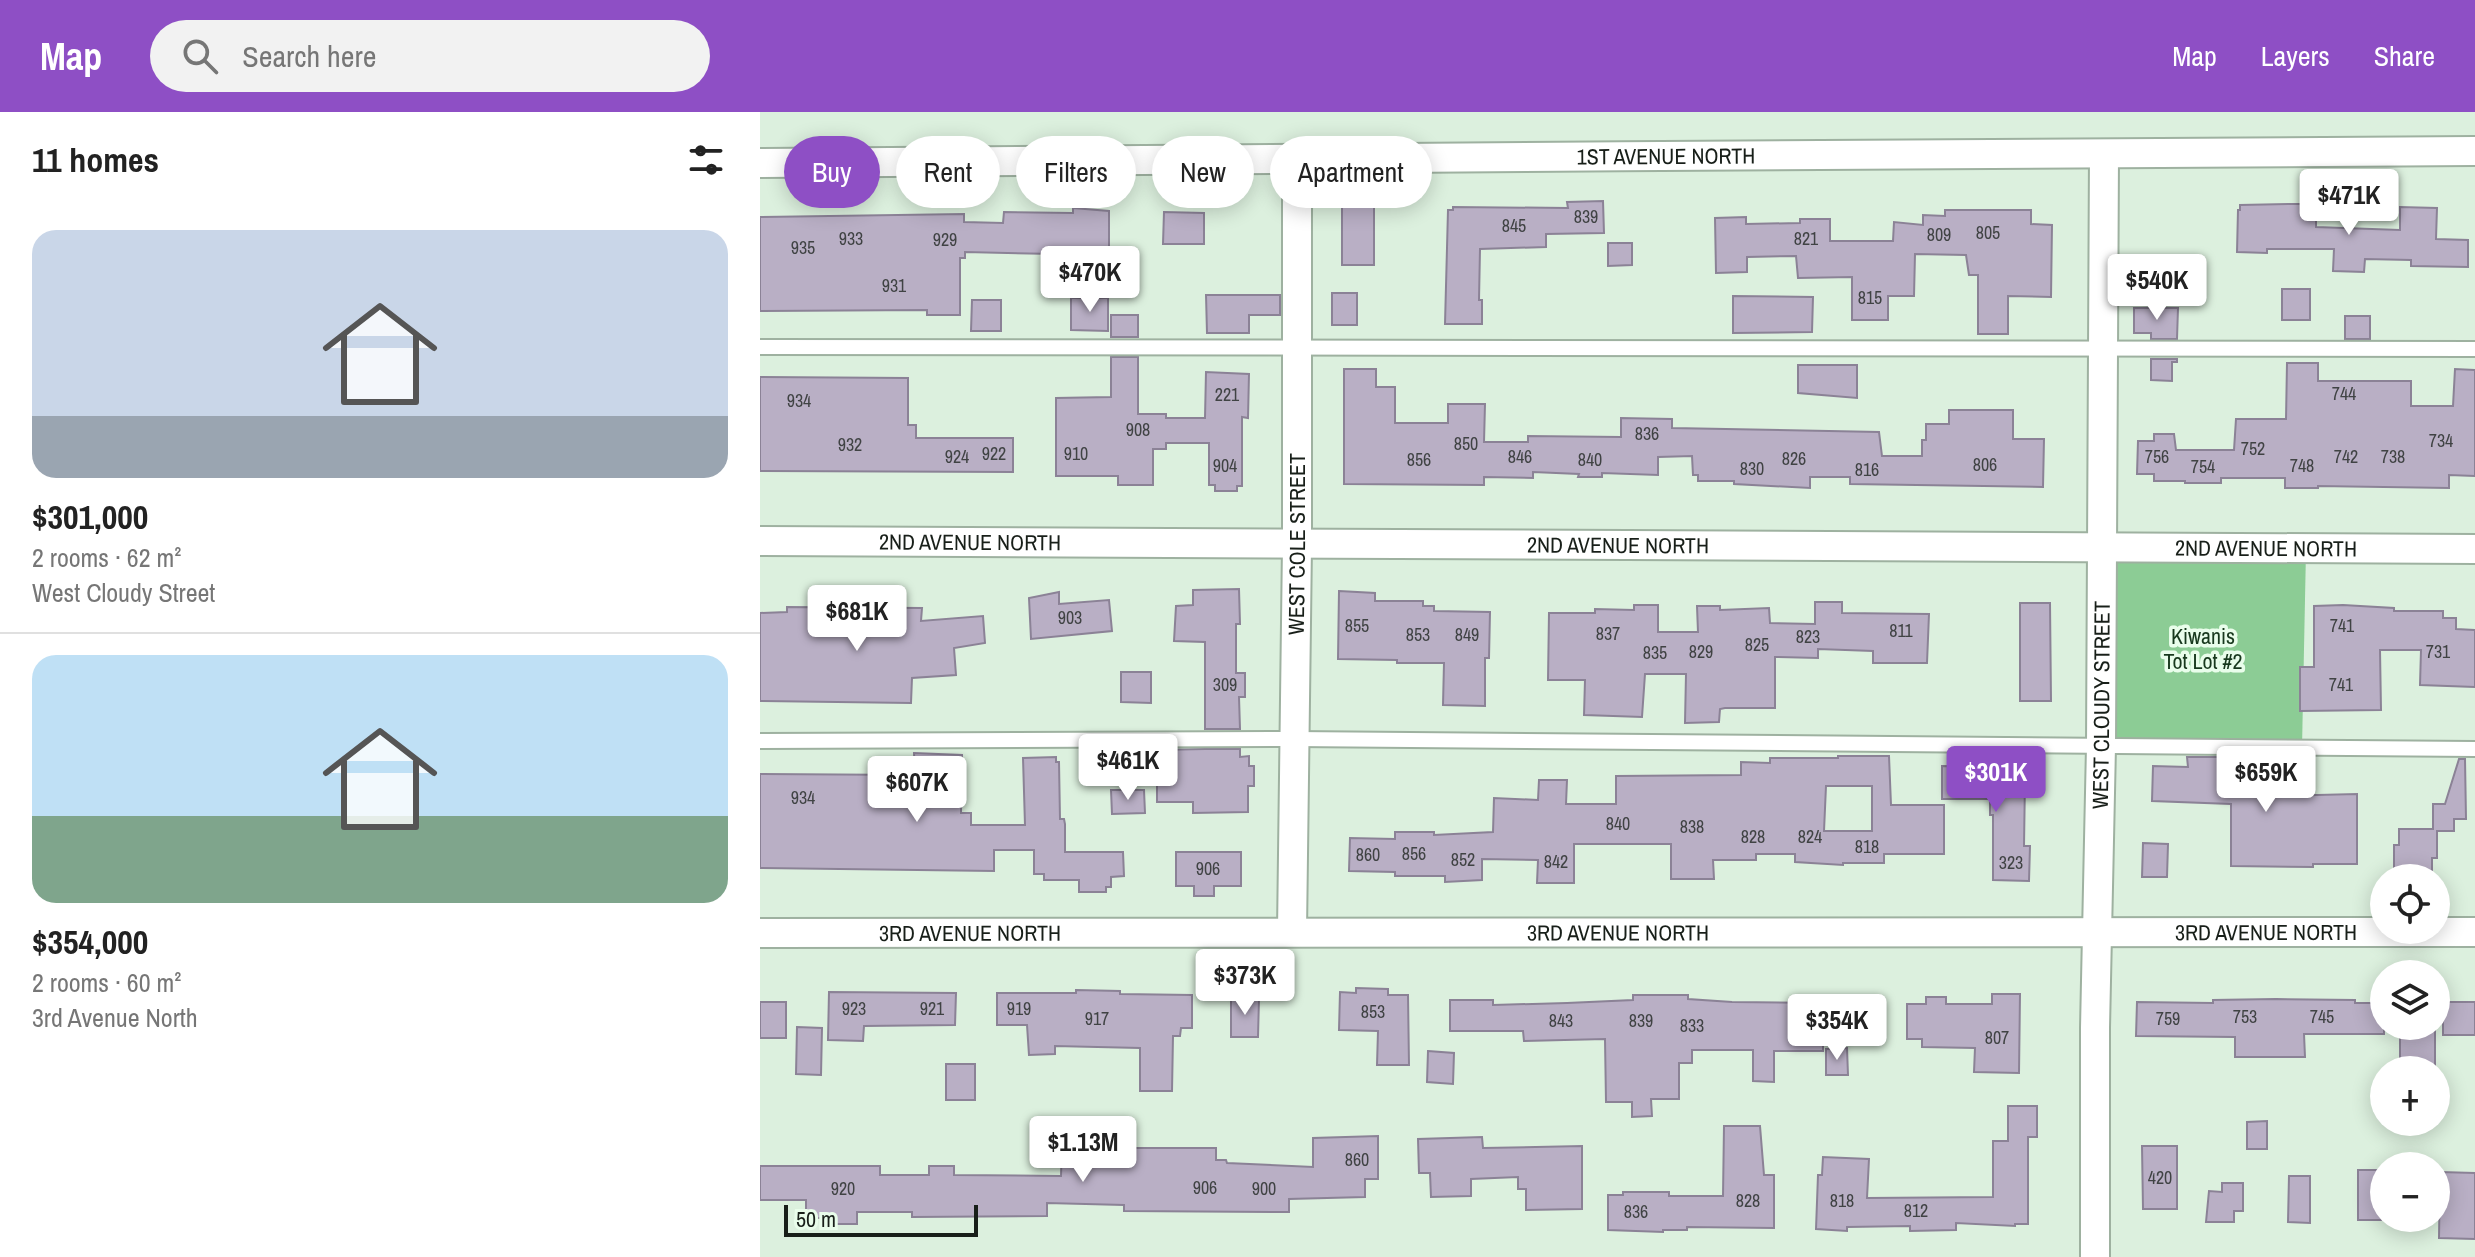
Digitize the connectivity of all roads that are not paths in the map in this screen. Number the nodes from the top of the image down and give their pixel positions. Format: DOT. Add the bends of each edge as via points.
graph roads {
  1 [pos="2475,151"];
  2 [pos="2104,154"];
  3 [pos="1432,156"];
  4 [pos="1270,157"];
  5 [pos="760,163"];
  6 [pos="1297,208"];
  7 [pos="1298,346"];
  8 [pos="760,347"];
  9 [pos="2103,347"];
  10 [pos="2475,349"];
  11 [pos="760,541"];
  12 [pos="1297,545"];
  13 [pos="2102,549"];
  14 [pos="2475,549"];
  15 [pos="1294,739"];
  16 [pos="760,741"];
  17 [pos="2101,746"];
  18 [pos="2475,749"];
  19 [pos="1292,932"];
  20 [pos="2096,932"];
  21 [pos="2475,932"];
  22 [pos="760,933"];
  23 [pos="2095,1257"];
  1 -- 2 [label="street, 1ST AVENUE NORTH"];
  2 -- 3 [label="street, 1ST AVENUE NORTH"];
  2 -- 9 [label="street, WEST CLOUDY STREET"];
  4 -- 5 [label="street, 1ST AVENUE NORTH"];
  6 -- 7 [label="street, WEST COLE STREET"];
  7 -- 8 [label="lane"];
  7 -- 9 [label="lane"];
  7 -- 12 [label="street, WEST COLE STREET"];
  9 -- 10 [label="lane"];
  9 -- 13 [label="street, WEST CLOUDY STREET"];
  11 -- 12 [label="street, 2ND AVENUE NORTH"];
  12 -- 13 [label="street, 2ND AVENUE NORTH"];
  12 -- 15 [label="street, WEST COLE STREET"];
  13 -- 14 [label="street, 2ND AVENUE NORTH"];
  13 -- 17 [label="street, WEST CLOUDY STREET"];
  15 -- 16 [label="lane"];
  15 -- 17 [label="lane"];
  15 -- 19 [label="street, WEST COLE STREET"];
  17 -- 18 [label="lane"];
  17 -- 20 [label="street, WEST CLOUDY STREET"];
  19 -- 20 [label="street, 3RD AVENUE NORTH"];
  19 -- 22 [label="street, 3RD AVENUE NORTH"];
  20 -- 21 [label="street, 3RD AVENUE NORTH"];
  20 -- 23 [label="street, WEST CLOUDY STREET"];
}
